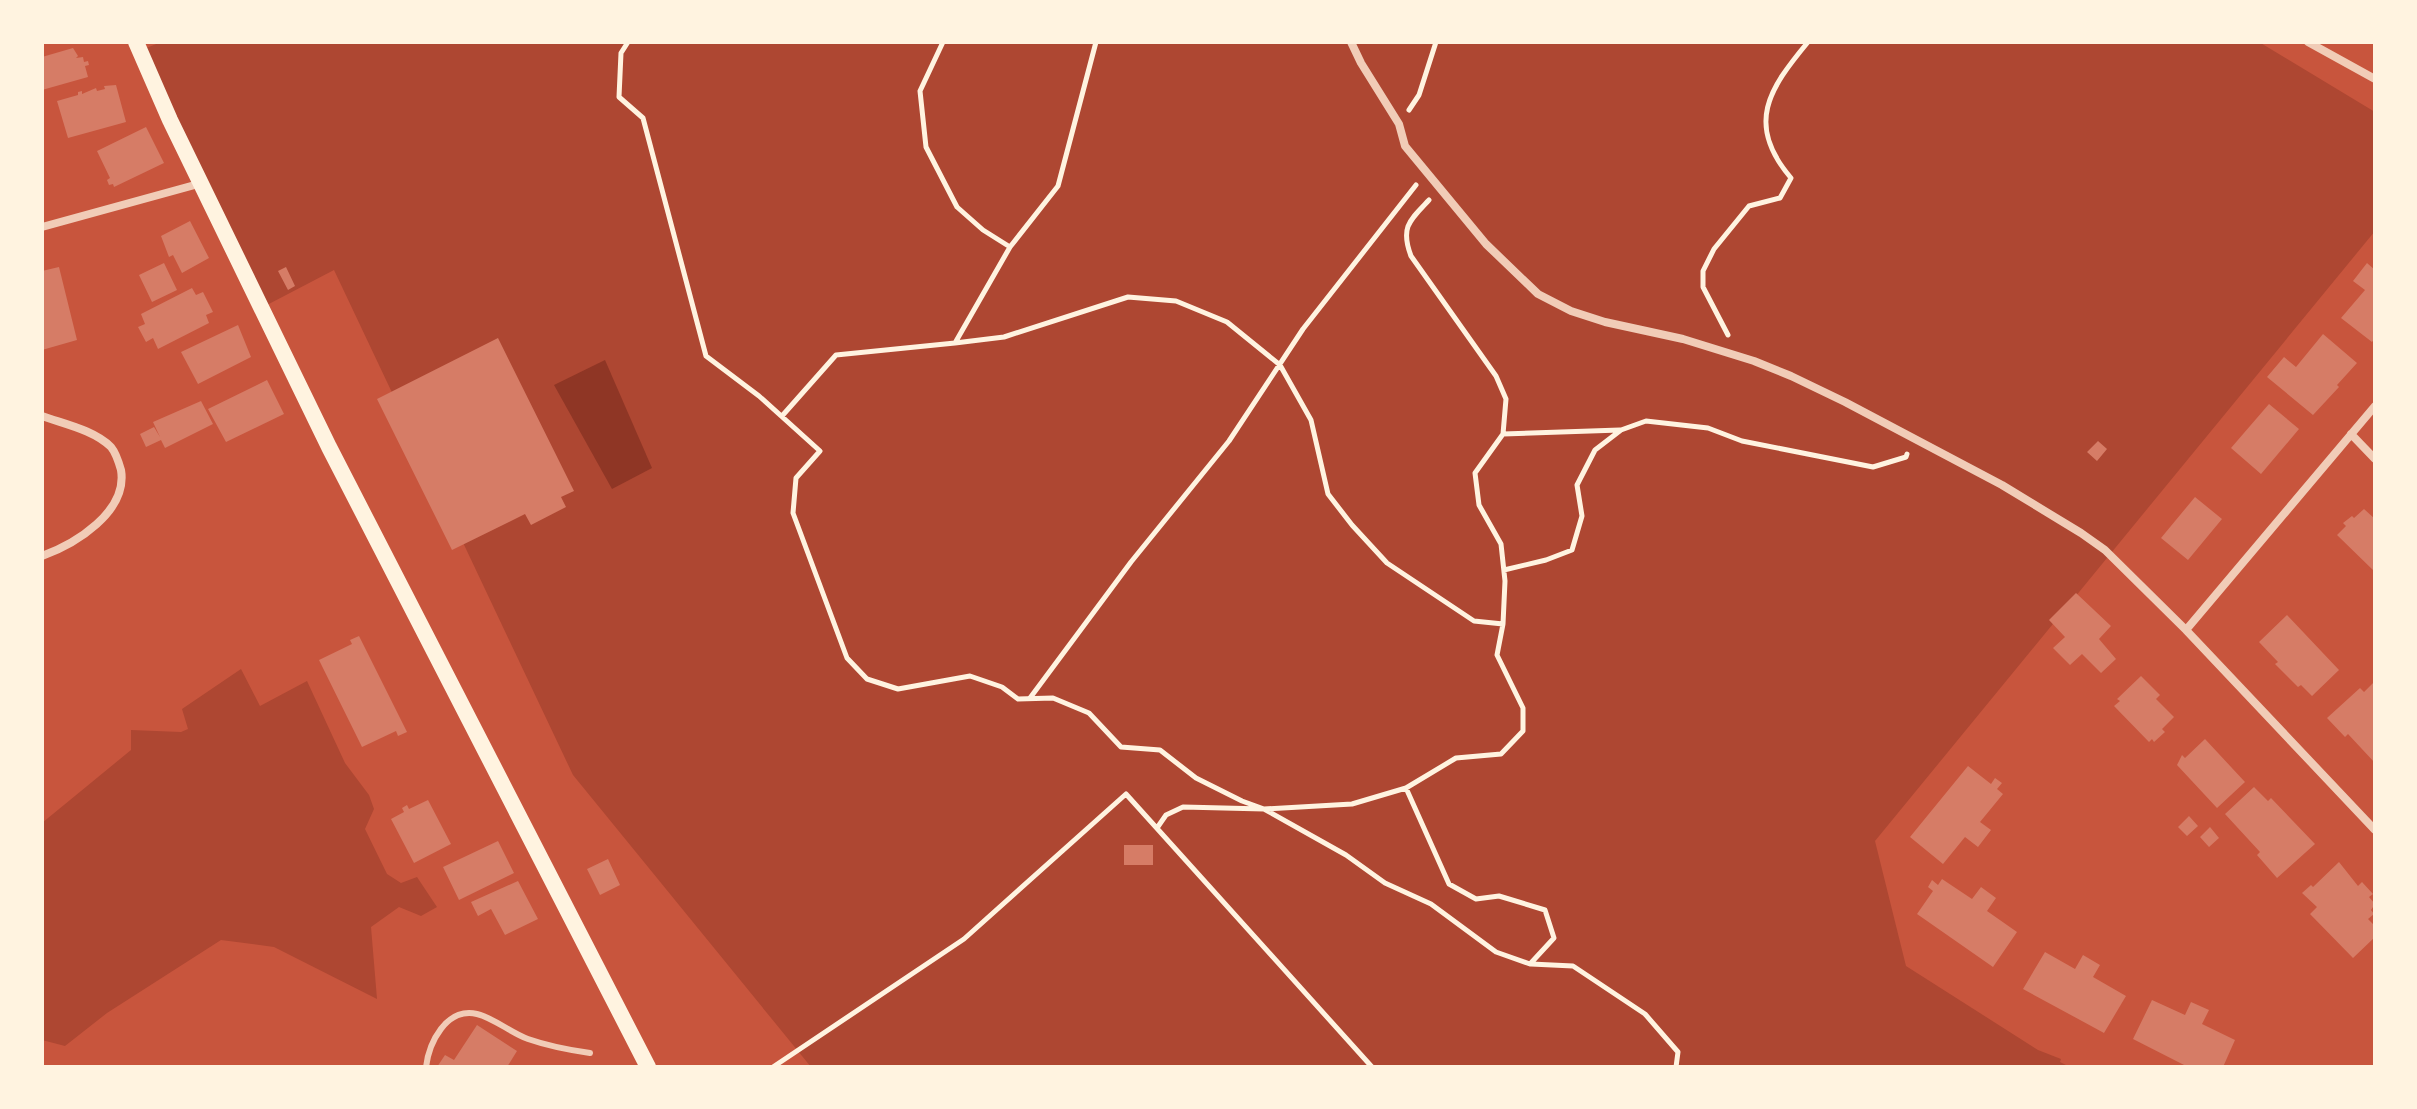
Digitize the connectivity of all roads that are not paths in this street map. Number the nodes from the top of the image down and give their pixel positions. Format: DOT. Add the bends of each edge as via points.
graph roads {
  1 [pos="136,42"];
  2 [pos="1351,42"];
  3 [pos="2308,42"];
  4 [pos="2375,79"];
  5 [pos="203,183"];
  6 [pos="42,227"];
  7 [pos="2375,406"];
  8 [pos="42,416"];
  9 [pos="2351,434"];
  10 [pos="2375,459"];
  11 [pos="42,556"];
  12 [pos="2186,630"];
  13 [pos="2375,830"];
  14 [pos="590,1053"];
  15 [pos="426,1067"];
  16 [pos="648,1067"];
  1 -- 5 [label="main road"];
  2 -- 12 [label="street" via="1399,124 1405,146 1486,244 1538,294 1593,318 1754,361 1915,438 2105,550"];
  3 -- 4 [label="street"];
  5 -- 6 [label="street"];
  5 -- 16 [label="main road" via="329,447"];
  7 -- 9 [label="street"];
  8 -- 11 [label="street" via="110,447 122,481 114,506 67,547"];
  9 -- 10 [label="street"];
  9 -- 12 [label="street"];
  12 -- 13 [label="street"];
  14 -- 15 [label="lane" via="530,1040 468,1013 442,1027"];
}
